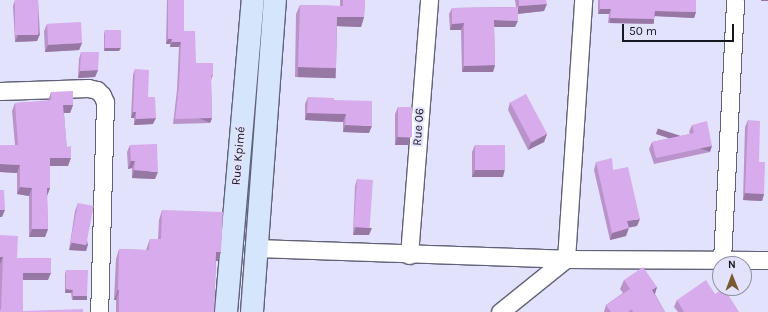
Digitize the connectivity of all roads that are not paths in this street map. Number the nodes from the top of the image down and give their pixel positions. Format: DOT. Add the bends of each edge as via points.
graph roads {
  1 [pos="252,0"];
  2 [pos="275,0"];
  3 [pos="429,0"];
  4 [pos="583,0"];
  5 [pos="735,0"];
  6 [pos="0,91"];
  7 [pos="256,248"];
  8 [pos="409,255"];
  9 [pos="722,256"];
  10 [pos="566,259"];
  11 [pos="712,260"];
  12 [pos="752,260"];
  13 [pos="768,260"];
  14 [pos="99,312"];
  15 [pos="226,312"];
  16 [pos="252,312"];
  17 [pos="500,312"];
  1 -- 15 [label="main road, Rue Kpimé"];
  2 -- 7 [label="main road, Rue Kpimé"];
  3 -- 8 [label="street, Rue 06"];
  4 -- 10 [label="street"];
  5 -- 9 [label="street"];
  6 -- 14 [label="street" via="88,88 97,90 102,95 105,102"];
  7 -- 8 [label="street"];
  7 -- 16 [label="main road, Rue Kpimé"];
  8 -- 10 [label="street"];
  10 -- 11 [label="street"];
  10 -- 17 [label="street"];
  12 -- 13 [label="street"];
}
